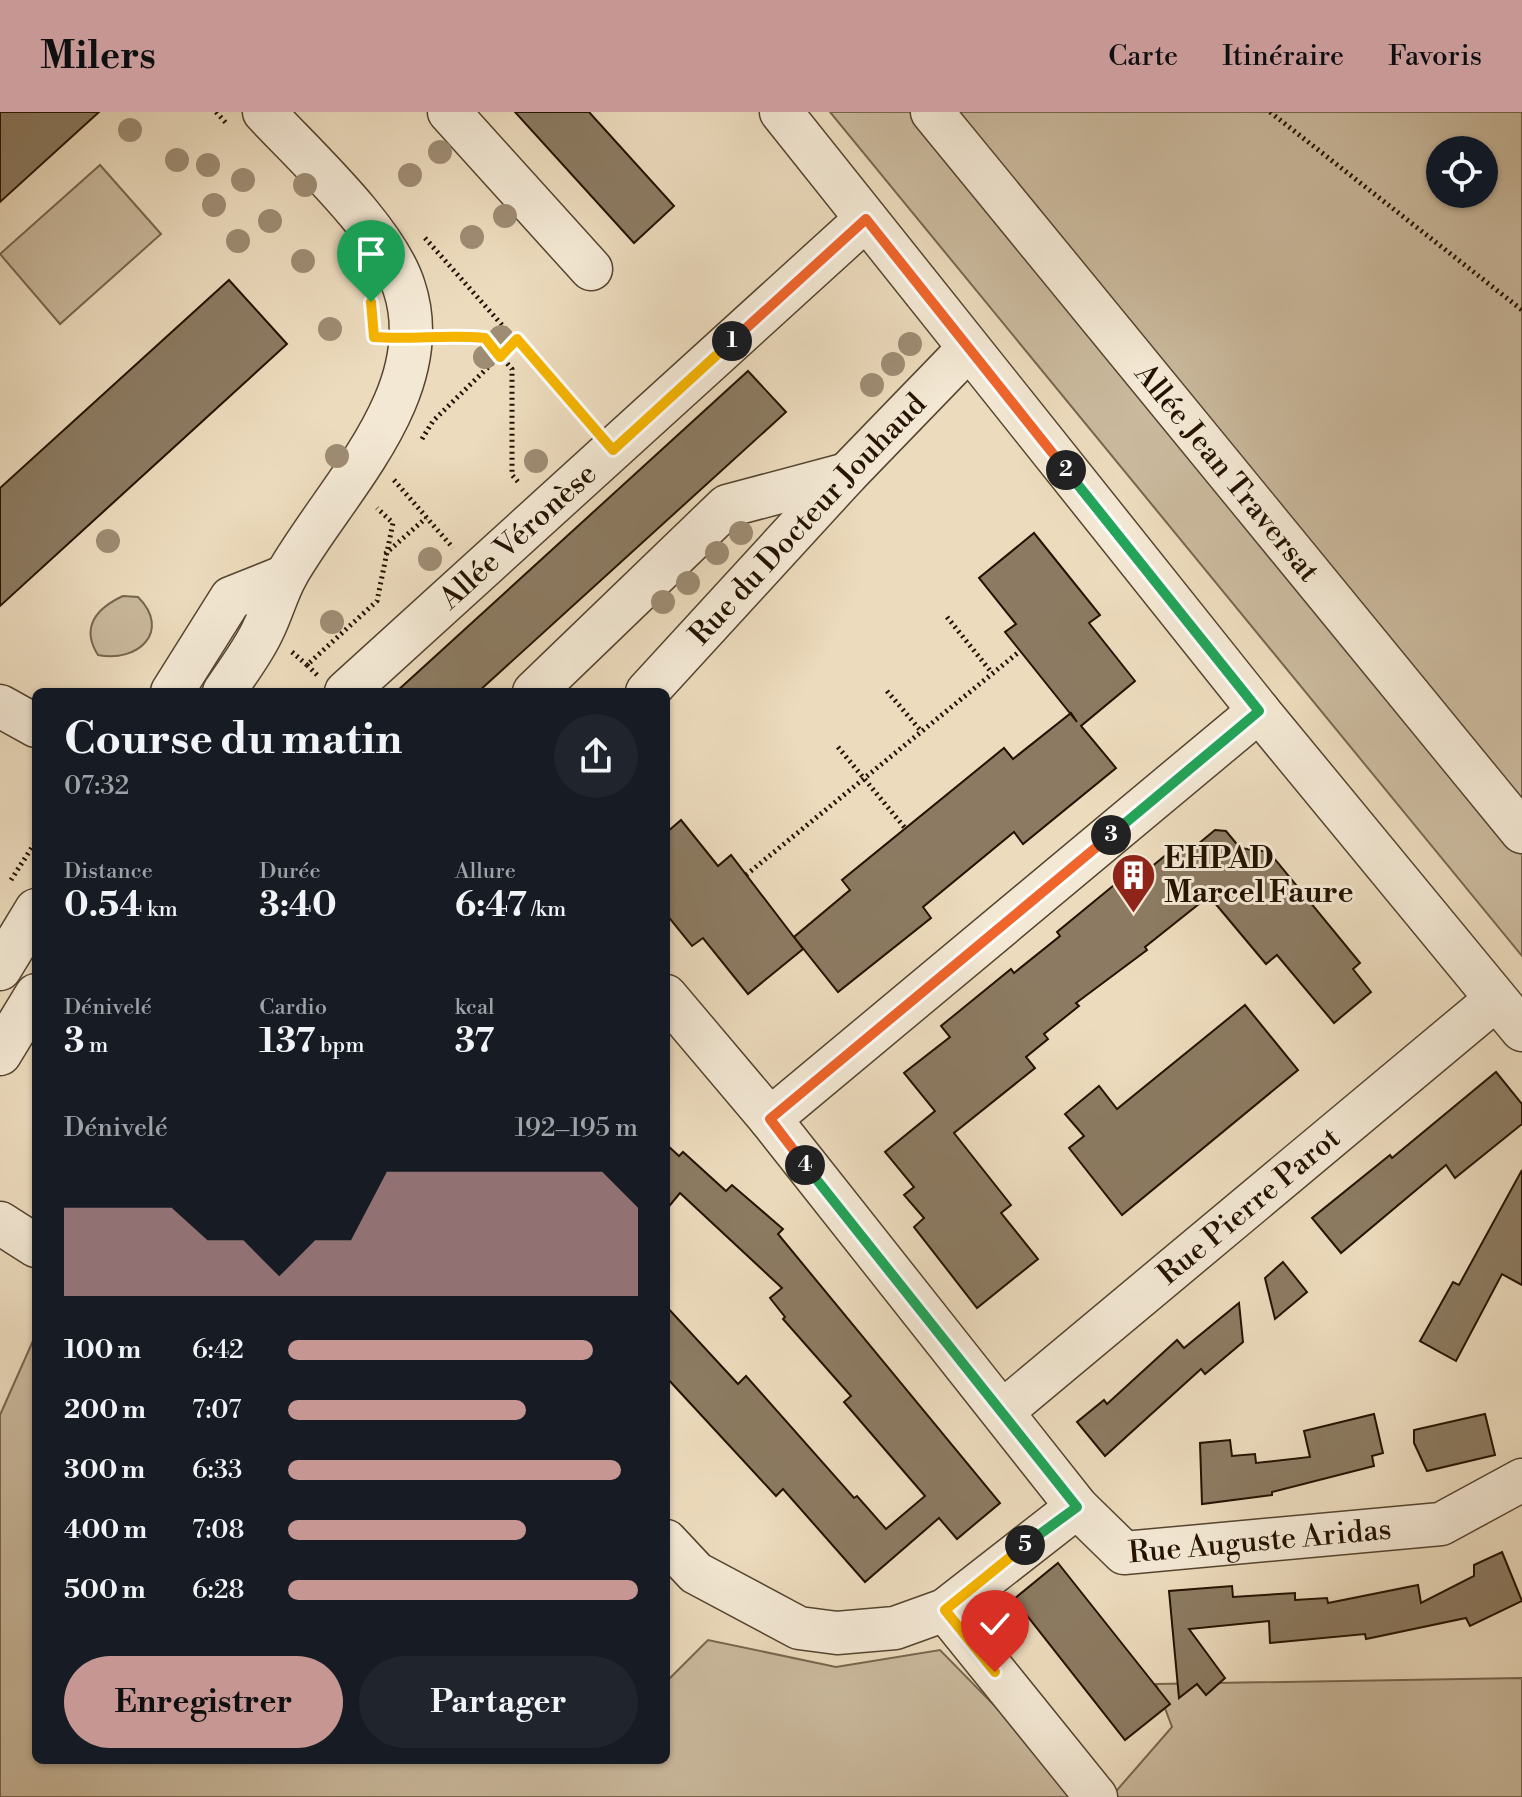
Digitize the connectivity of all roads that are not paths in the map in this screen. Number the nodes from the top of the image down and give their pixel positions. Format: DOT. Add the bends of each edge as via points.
graph roads {
  1 [pos="449,112"];
  2 [pos="781,112"];
  3 [pos="932,112"];
  4 [pos="250,123"];
  5 [pos="866,219"];
  6 [pos="591,269"];
  7 [pos="968,349"];
  8 [pos="847,474"];
  9 [pos="286,576"];
  10 [pos="175,688"];
  11 [pos="227,688"];
  12 [pos="336,688"];
  13 [pos="538,688"];
  14 [pos="651,688"];
  15 [pos="0,706"];
  16 [pos="1259,711"];
  17 [pos="32,724"];
  18 [pos="1522,832"];
  19 [pos="22,898"];
  20 [pos="0,969"];
  21 [pos="670,1001"];
  22 [pos="32,1002"];
  23 [pos="1509,1015"];
  24 [pos="0,1054"];
  25 [pos="770,1119"];
  26 [pos="0,1223"];
  27 [pos="32,1243"];
  28 [pos="1003,1411"];
  29 [pos="1522,1480"];
  30 [pos="1077,1507"];
  31 [pos="670,1545"];
  32 [pos="945,1610"];
  33 [pos="1096,1797"];
  1 -- 6 [label="street"];
  2 -- 5 [label="street"];
  3 -- 18 [label="street, Allée Jean Traversat"];
  4 -- 9 [label="street" via="375,235 404,284 411,314 407,373 385,460"];
  5 -- 7 [label="street"];
  5 -- 12 [label="street, Allée Véronèse" via="476,574"];
  7 -- 8 [label="street, Rue du Docteur Jouhaud"];
  7 -- 16 [label="street"];
  8 -- 13 [label="street" via="727,506"];
  8 -- 14 [label="street, Rue du Docteur Jouhaud"];
  9 -- 10 [label="street" via="231,598"];
  9 -- 11 [label="street" via="262,632"];
  15 -- 17 [label="street"];
  16 -- 23 [label="street"];
  16 -- 25 [label="street"];
  19 -- 20 [label="street"];
  21 -- 25 [label="street"];
  22 -- 24 [label="street"];
  23 -- 28 [label="street, Rue Pierre Parot"];
  25 -- 28 [label="street"];
  26 -- 27 [label="street"];
  28 -- 30 [label="street, Rue Auguste Aridas"];
  29 -- 30 [label="street, Rue Auguste Aridas" via="1441,1524 1124,1553"];
  30 -- 32 [label="street"];
  31 -- 32 [label="street" via="696,1573 799,1628 837,1633 895,1628"];
  32 -- 33 [label="street"];
}
